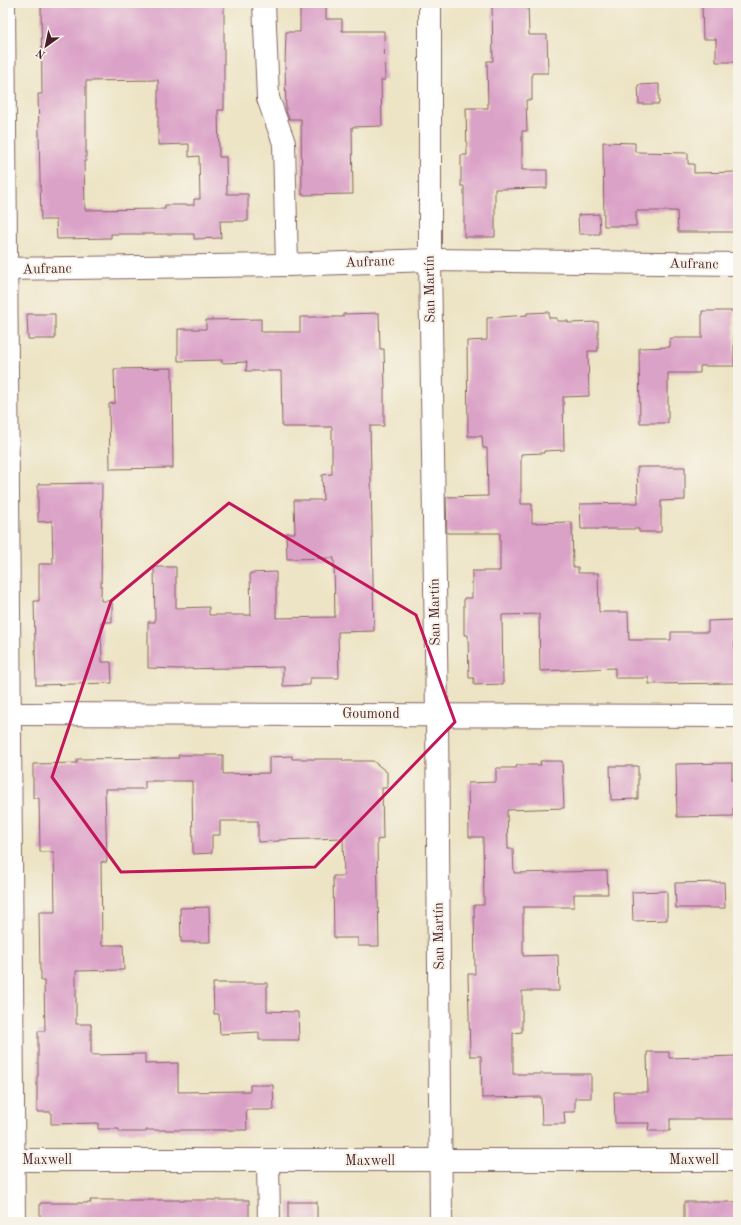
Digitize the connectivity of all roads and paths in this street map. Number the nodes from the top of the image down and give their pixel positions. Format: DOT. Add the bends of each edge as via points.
graph roads {
  1 [pos="4,3"];
  2 [pos="264,3"];
  3 [pos="430,3"];
  4 [pos="430,260"];
  5 [pos="738,264"];
  6 [pos="287,265"];
  7 [pos="4,269"];
  8 [pos="7,714"];
  9 [pos="437,714"];
  10 [pos="738,716"];
  11 [pos="9,1160"];
  12 [pos="268,1160"];
  13 [pos="738,1160"];
  14 [pos="441,1161"];
  15 [pos="14,1222"];
  16 [pos="268,1222"];
  17 [pos="441,1222"];
  1 -- 7 [label="street"];
  2 -- 6 [label="street" via="268,98 284,143"];
  3 -- 4 [label="street, San Martín"];
  4 -- 5 [label="street, Aufranc"];
  4 -- 6 [label="street, Aufranc"];
  4 -- 9 [label="street, San Martín"];
  6 -- 7 [label="street, Aufranc"];
  7 -- 8 [label="street"];
  8 -- 9 [label="street, Goumond"];
  8 -- 11 [label="street"];
  9 -- 10 [label="street, Goumond"];
  9 -- 14 [label="street, San Martín"];
  11 -- 12 [label="street, Maxwell"];
  11 -- 15 [label="street"];
  12 -- 14 [label="street, Maxwell"];
  12 -- 16 [label="street"];
  13 -- 14 [label="street, Maxwell"];
  14 -- 17 [label="street, San Martín"];
}
